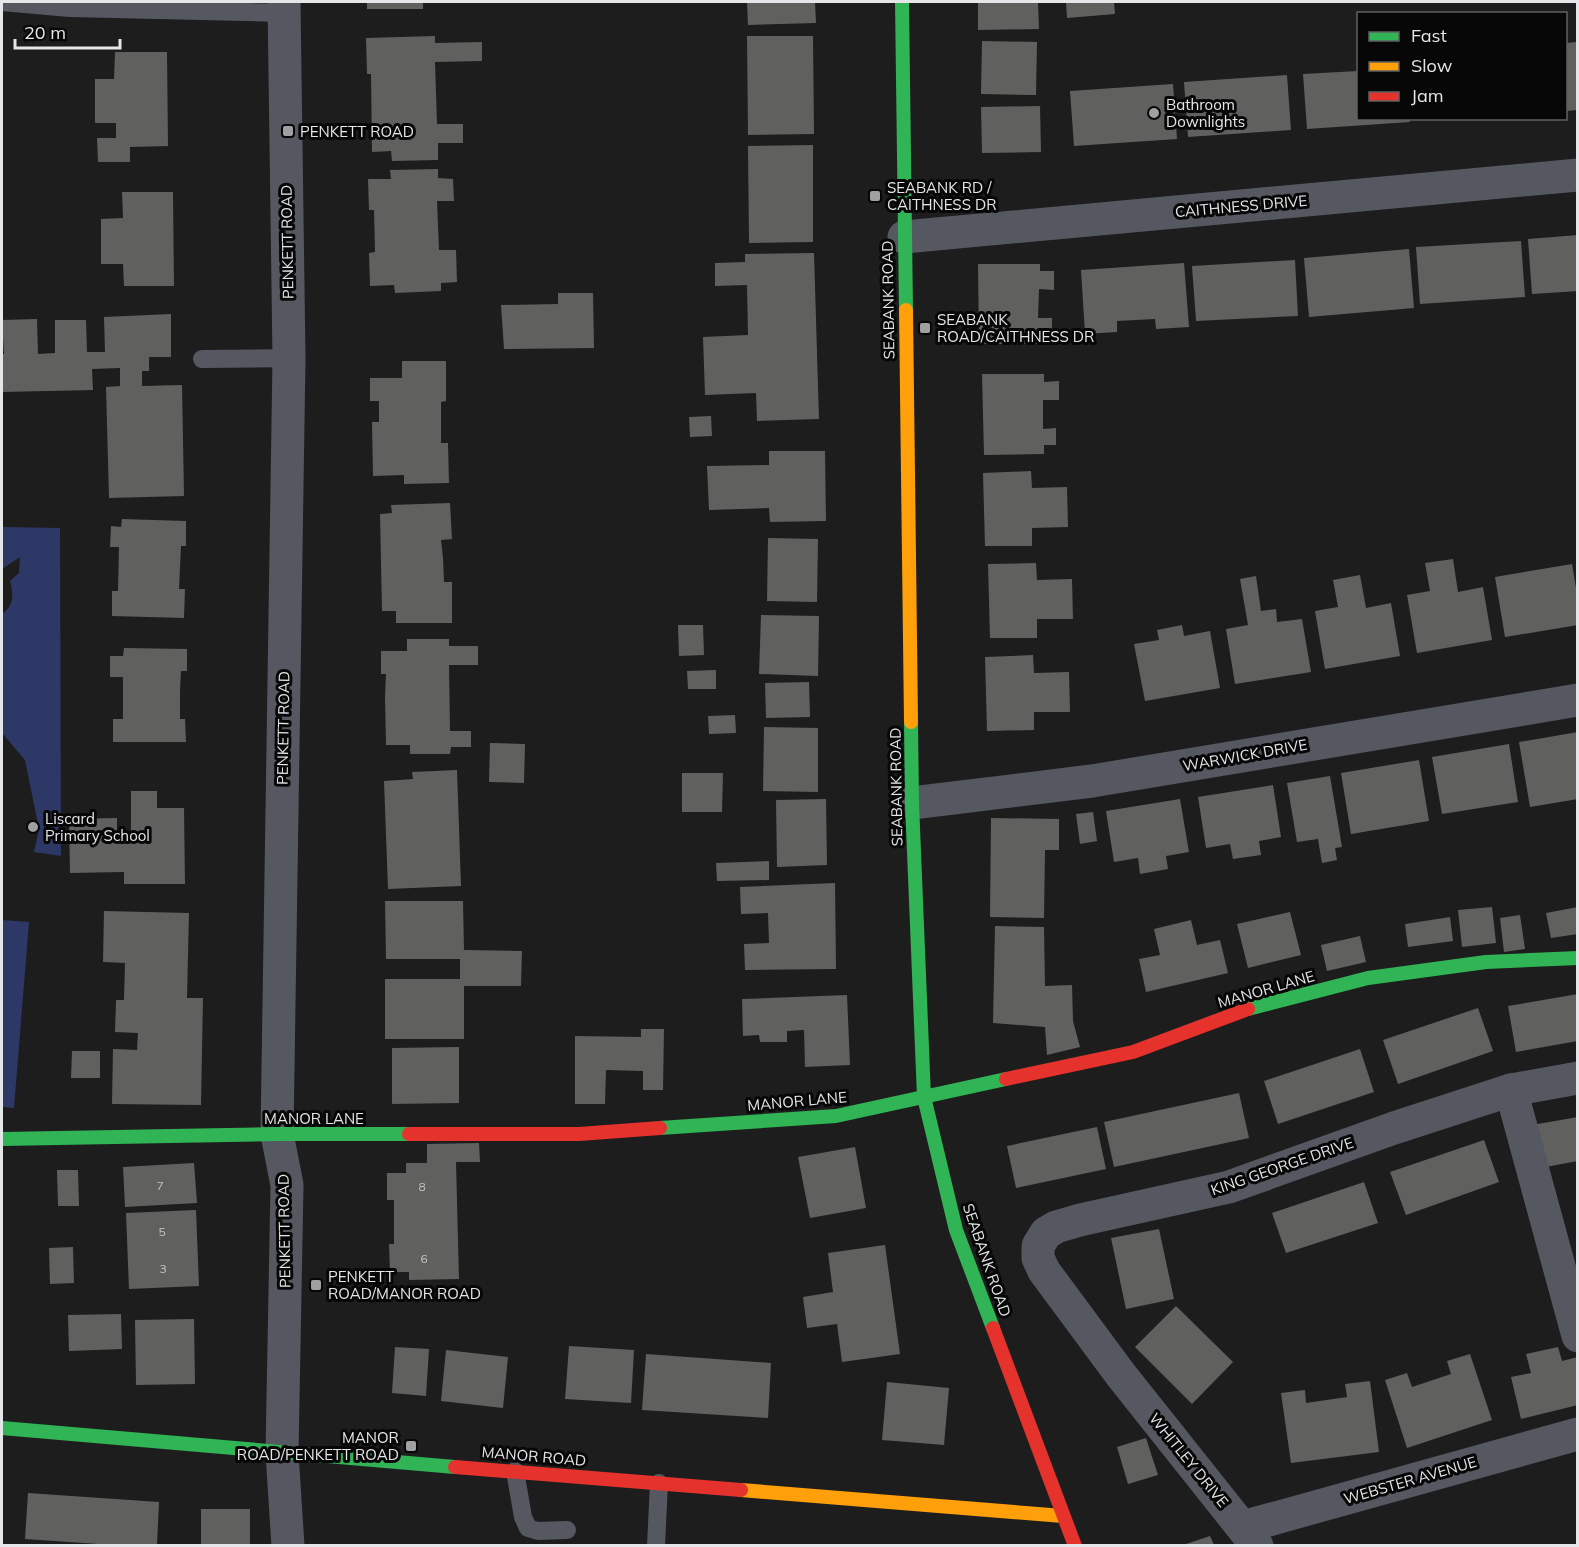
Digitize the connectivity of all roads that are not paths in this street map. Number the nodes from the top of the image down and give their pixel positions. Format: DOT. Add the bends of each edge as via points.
graph roads {
  1 [pos="2,2"];
  2 [pos="902,2"];
  3 [pos="284,7"];
  4 [pos="1578,175"];
  5 [pos="904,237"];
  6 [pos="289,358"];
  7 [pos="202,359"];
  8 [pos="1578,700"];
  9 [pos="912,803"];
  10 [pos="1578,958"];
  11 [pos="1578,1078"];
  12 [pos="1510,1090"];
  13 [pos="924,1097"];
  14 [pos="277,1134"];
  15 [pos="2,1139"];
  16 [pos="1578,1336"];
  17 [pos="1121,1375"];
  18 [pos="2,1428"];
  19 [pos="1578,1434"];
  20 [pos="282,1453"];
  21 [pos="515,1471"];
  22 [pos="659,1483"];
  23 [pos="1063,1516"];
  24 [pos="567,1530"];
  25 [pos="1250,1536"];
  26 [pos="288,1545"];
  27 [pos="656,1545"];
  28 [pos="1075,1545"];
  1 -- 3 [label="lane" via="70,8"];
  2 -- 5 [label="main road, SEABANK ROAD"];
  3 -- 6 [label="street, PENKETT ROAD"];
  4 -- 5 [label="street, CAITHNESS DRIVE"];
  5 -- 9 [label="main road, SEABANK ROAD"];
  6 -- 7 [label="lane"];
  6 -- 14 [label="street, PENKETT ROAD"];
  8 -- 9 [label="street, WARWICK DRIVE" via="1092,781"];
  9 -- 13 [label="main road, SEABANK ROAD"];
  10 -- 13 [label="main road, MANOR LANE" via="1486,962 1368,978 1240,1011 1133,1052"];
  11 -- 12 [label="street, KING GEORGE DRIVE"];
  12 -- 16 [label="street"];
  12 -- 17 [label="street, KING GEORGE DRIVE" via="1229,1187 1080,1220 1046,1233 1038,1246 1044,1271"];
  13 -- 14 [label="main road, MANOR LANE" via="836,1116 579,1134"];
  13 -- 23 [label="main road, SEABANK ROAD" via="956,1230"];
  14 -- 15 [label="main road, MANOR LANE"];
  14 -- 20 [label="street, PENKETT ROAD" via="287,1185"];
  17 -- 25 [label="street, WHITLEY DRIVE"];
  18 -- 20 [label="main road, MANOR ROAD"];
  19 -- 25 [label="street, WEBSTER AVENUE"];
  20 -- 21 [label="main road, MANOR ROAD"];
  20 -- 26 [label="street, PENKETT ROAD"];
  21 -- 22 [label="main road, MANOR ROAD"];
  21 -- 24 [label="lane" via="528,1528"];
  22 -- 23 [label="main road, MANOR ROAD"];
  22 -- 27 [label="lane"];
  23 -- 28 [label="main road, SEABANK ROAD"];
}
